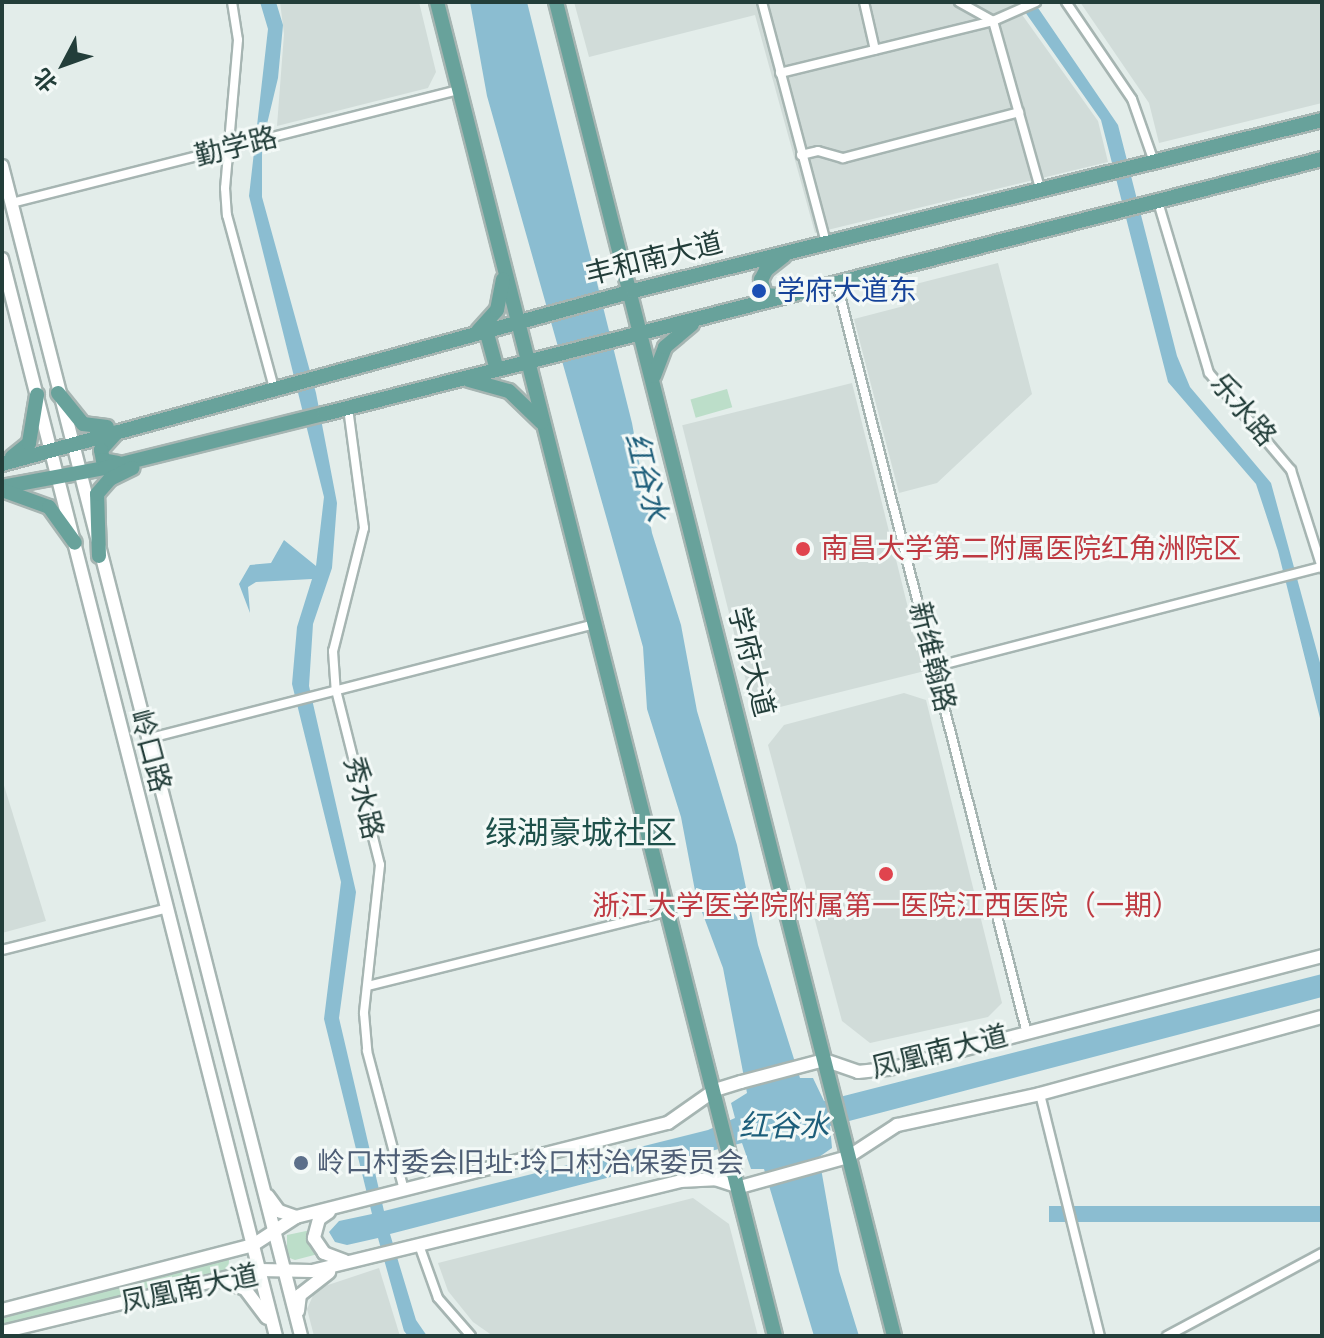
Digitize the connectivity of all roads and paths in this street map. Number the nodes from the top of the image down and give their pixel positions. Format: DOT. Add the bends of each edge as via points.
graph roads {
  1 [pos="232,2"];
  2 [pos="437,2"];
  3 [pos="556,2"];
  4 [pos="762,2"];
  5 [pos="864,2"];
  6 [pos="959,2"];
  7 [pos="1036,2"];
  8 [pos="1066,2"];
  9 [pos="993,21"];
  10 [pos="875,50"];
  11 [pos="780,73"];
  12 [pos="459,90"];
  13 [pos="1019,112"];
  14 [pos="1322,120"];
  15 [pos="231,149"];
  16 [pos="801,155"];
  17 [pos="1153,159"];
  18 [pos="1322,159"];
  19 [pos="2,166"];
  20 [pos="1040,188"];
  21 [pos="12,203"];
  22 [pos="1152,204"];
  23 [pos="826,242"];
  24 [pos="621,247"];
  25 [pos="795,250"];
  26 [pos="2,259"];
  27 [pos="503,263"];
  28 [pos="687,277"];
  29 [pos="837,284"];
  30 [pos="633,291"];
  31 [pos="805,292"];
  32 [pos="703,318"];
  33 [pos="523,320"];
  34 [pos="480,332"];
  35 [pos="642,333"];
  36 [pos="536,360"];
  37 [pos="497,370"];
  38 [pos="461,379"];
  39 [pos="654,380"];
  40 [pos="282,386"];
  41 [pos="58,393"];
  42 [pos="37,395"];
  43 [pos="348,407"];
  44 [pos="189,411"];
  45 [pos="159,419"];
  46 [pos="125,428"];
  47 [pos="546,429"];
  48 [pos="105,442"];
  49 [pos="70,446"];
  50 [pos="51,450"];
  51 [pos="171,452"];
  52 [pos="134,461"];
  53 [pos="2,463"];
  54 [pos="77,470"];
  55 [pos="58,474"];
  56 [pos="2,489"];
  57 [pos="75,543"];
  58 [pos="99,556"];
  59 [pos="1322,567"];
  60 [pos="596,623"];
  61 [pos="934,667"];
  62 [pos="336,690"];
  63 [pos="147,740"];
  64 [pos="168,908"];
  65 [pos="669,911"];
  66 [pos="2,950"];
  67 [pos="1322,956"];
  68 [pos="368,986"];
  69 [pos="1322,1017"];
  70 [pos="1026,1030"];
  71 [pos="824,1060"];
  72 [pos="715,1090"];
  73 [pos="1040,1094"];
  74 [pos="848,1157"];
  75 [pos="260,1176"];
  76 [pos="237,1179"];
  77 [pos="740,1187"];
  78 [pos="404,1190"];
  79 [pos="335,1207"];
  80 [pos="296,1217"];
  81 [pos="274,1232"];
  82 [pos="253,1245"];
  83 [pos="419,1245"];
  84 [pos="1322,1253"];
  85 [pos="350,1262"];
  86 [pos="259,1270"];
  87 [pos="285,1274"];
  88 [pos="219,1280"];
  89 [pos="2,1310"];
  90 [pos="297,1320"];
  91 [pos="2,1332"];
  92 [pos="276,1336"];
  93 [pos="301,1336"];
  94 [pos="471,1336"];
  95 [pos="775,1336"];
  96 [pos="894,1336"];
  97 [pos="1100,1336"];
  98 [pos="1167,1336"];
  1 -- 15 [label="street" via="238,40"];
  2 -- 12 [label="main road"];
  3 -- 24 [label="main road, 学府大道"];
  4 -- 11 [label="street"];
  5 -- 10 [label="street"];
  6 -- 9 [label="street"];
  7 -- 9 [label="street"];
  8 -- 17 [label="street" via="1132,99"];
  9 -- 10 [label="street"];
  9 -- 13 [label="street"];
  10 -- 11 [label="street"];
  11 -- 16 [label="street"];
  12 -- 15 [label="street, 勤学路"];
  12 -- 27 [label="main road"];
  13 -- 16 [label="street" via="843,158 818,151"];
  13 -- 20 [label="street"];
  14 -- 17 [label="main road, 丰和南大道"];
  15 -- 21 [label="street, 勤学路"];
  15 -- 40 [label="street" via="227,215"];
  16 -- 23 [label="street"];
  17 -- 20 [label="main road, 丰和南大道"];
  18 -- 22 [label="main road"];
  19 -- 21 [label="main road, 岭口路"];
  20 -- 23 [label="main road, 丰和南大道"];
  21 -- 41 [label="main road, 岭口路"];
  22 -- 29 [label="main road"];
  22 -- 59 [label="street, 乐水路" via="1209,373 1291,470"];
  23 -- 25 [label="main road, 丰和南大道"];
  24 -- 28 [label="main road" via="629,267 649,281"];
  24 -- 30 [label="main road, 学府大道"];
  25 -- 28 [label="main road, 丰和南大道"];
  25 -- 31 [label="main road" via="766,270 762,287 771,297"];
  26 -- 42 [label="main road, 岭口路"];
  27 -- 33 [label="main road"];
  27 -- 34 [label="main road" via="497,310"];
  28 -- 30 [label="main road, 丰和南大道"];
  29 -- 31 [label="main road"];
  29 -- 61 [label="street, 新维翰路"];
  30 -- 33 [label="main road, 丰和南大道"];
  30 -- 35 [label="main road, 学府大道"];
  31 -- 32 [label="main road"];
  32 -- 35 [label="main road"];
  32 -- 39 [label="main road" via="665,347"];
  33 -- 34 [label="main road, 丰和南大道"];
  33 -- 36 [label="main road"];
  34 -- 37 [label="main road"];
  34 -- 40 [label="main road, 丰和南大道"];
  35 -- 36 [label="main road"];
  35 -- 39 [label="main road, 学府大道"];
  36 -- 37 [label="main road"];
  36 -- 47 [label="main road"];
  37 -- 38 [label="main road"];
  38 -- 43 [label="main road"];
  38 -- 47 [label="main road" via="509,391 527,403"];
  39 -- 71 [label="main road, 学府大道"];
  40 -- 44 [label="main road, 丰和南大道"];
  41 -- 45 [label="main road" via="69,411 96,429"];
  41 -- 49 [label="main road, 岭口路"];
  42 -- 50 [label="main road, 岭口路"];
  42 -- 53 [label="main road" via="29,443"];
  43 -- 51 [label="main road"];
  43 -- 62 [label="street, 秀水路" via="364,528 333,651"];
  44 -- 45 [label="main road, 丰和南大道"];
  44 -- 48 [label="main road"];
  45 -- 46 [label="main road, 丰和南大道"];
  46 -- 48 [label="main road"];
  46 -- 49 [label="main road, 丰和南大道"];
  47 -- 60 [label="main road"];
  48 -- 49 [label="main road"];
  48 -- 52 [label="main road" via="103,460"];
  49 -- 50 [label="main road, 丰和南大道"];
  49 -- 54 [label="main road, 岭口路"];
  50 -- 53 [label="main road, 丰和南大道"];
  50 -- 55 [label="main road, 岭口路"];
  51 -- 52 [label="main road"];
  51 -- 58 [label="main road" via="110,479 97,494"];
  52 -- 54 [label="main road"];
  54 -- 55 [label="main road"];
  54 -- 58 [label="main road, 岭口路"];
  55 -- 56 [label="main road"];
  55 -- 57 [label="main road, 岭口路"];
  56 -- 57 [label="main road" via="49,507"];
  57 -- 64 [label="main road, 岭口路"];
  58 -- 63 [label="main road, 岭口路"];
  59 -- 61 [label="street"];
  60 -- 62 [label="street"];
  60 -- 65 [label="main road"];
  61 -- 70 [label="street, 新维翰路"];
  62 -- 63 [label="street"];
  62 -- 68 [label="street, 秀水路" via="380,865"];
  63 -- 75 [label="main road, 岭口路"];
  64 -- 66 [label="street"];
  64 -- 76 [label="main road, 岭口路"];
  65 -- 68 [label="street"];
  65 -- 72 [label="main road"];
  67 -- 70 [label="main road, 凤凰南大道"];
  68 -- 78 [label="street, 秀水路" via="367,1051"];
  69 -- 73 [label="main road"];
  70 -- 71 [label="main road, 凤凰南大道" via="889,1069 858,1072"];
  71 -- 72 [label="main road"];
  71 -- 74 [label="main road, 学府大道"];
  72 -- 77 [label="main road"];
  72 -- 78 [label="main road" via="668,1123"];
  73 -- 74 [label="main road" via="897,1125"];
  73 -- 97 [label="street"];
  74 -- 77 [label="main road"];
  74 -- 96 [label="main road, 学府大道"];
  75 -- 76 [label="main road"];
  75 -- 80 [label="main road" via="279,1211"];
  75 -- 81 [label="main road, 岭口路"];
  76 -- 82 [label="main road, 岭口路"];
  77 -- 83 [label="main road" via="715,1179 680,1181"];
  77 -- 95 [label="main road"];
  78 -- 79 [label="main road, 凤凰南大道"];
  79 -- 80 [label="main road, 凤凰南大道"];
  79 -- 85 [label="main road" via="319,1219 314,1238 324,1253"];
  80 -- 81 [label="main road, 凤凰南大道"];
  81 -- 82 [label="main road, 凤凰南大道"];
  81 -- 87 [label="main road, 岭口路"];
  82 -- 86 [label="main road, 岭口路"];
  82 -- 89 [label="main road, 凤凰南大道"];
  83 -- 85 [label="main road, 凤凰南大道"];
  83 -- 94 [label="street" via="438,1298"];
  84 -- 98 [label="street"];
  85 -- 87 [label="main road, 凤凰南大道"];
  85 -- 90 [label="main road" via="319,1277 300,1295"];
  86 -- 87 [label="main road, 凤凰南大道"];
  86 -- 88 [label="main road, 凤凰南大道"];
  86 -- 92 [label="main road, 岭口路"];
  87 -- 90 [label="main road, 岭口路"];
  88 -- 91 [label="main road, 凤凰南大道"];
  88 -- 92 [label="main road" via="245,1289"];
  90 -- 93 [label="main road, 岭口路"];
}
